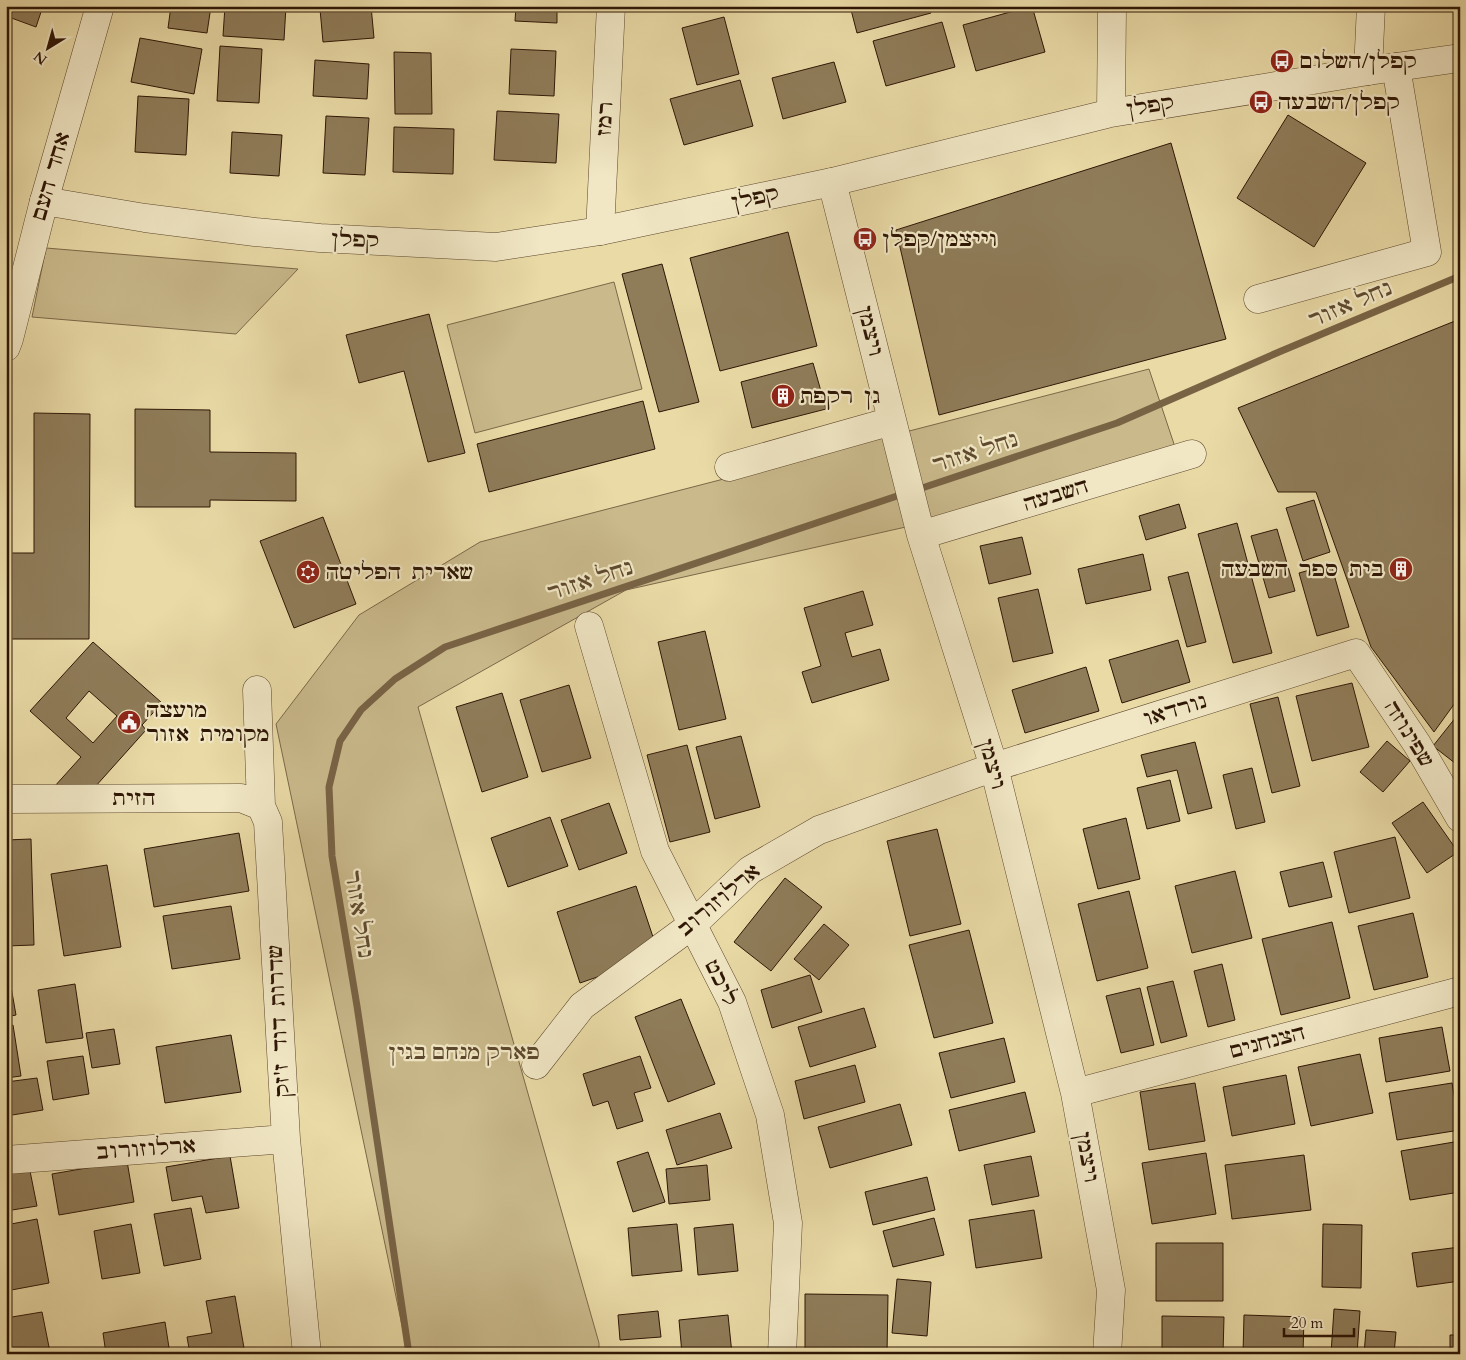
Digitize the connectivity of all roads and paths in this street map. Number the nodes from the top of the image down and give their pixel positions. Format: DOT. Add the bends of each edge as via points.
graph roads {
  1 [pos="100,6"];
  2 [pos="611,6"];
  3 [pos="1112,6"];
  4 [pos="1371,6"];
  5 [pos="1460,58"];
  6 [pos="1396,67"];
  7 [pos="1368,71"];
  8 [pos="1111,113"];
  9 [pos="832,182"];
  10 [pos="44,201"];
  11 [pos="600,231"];
  12 [pos="1258,299"];
  13 [pos="6,347"];
  14 [pos="892,422"];
  15 [pos="1192,454"];
  16 [pos="729,467"];
  17 [pos="919,527"];
  18 [pos="589,626"];
  19 [pos="1356,653"];
  20 [pos="257,690"];
  21 [pos="994,767"];
  22 [pos="6,799"];
  23 [pos="261,806"];
  24 [pos="1460,818"];
  25 [pos="692,925"];
  26 [pos="1460,991"];
  27 [pos="536,1065"];
  28 [pos="1075,1094"];
  29 [pos="286,1139"];
  30 [pos="6,1160"];
  31 [pos="307,1354"];
  32 [pos="782,1354"];
  33 [pos="1107,1354"];
  1 -- 10 [label="street, אחד העם"];
  2 -- 11 [label="street, רמז"];
  3 -- 8 [label="street"];
  4 -- 7 [label="street"];
  5 -- 6 [label="street, קפלן"];
  6 -- 7 [label="street, קפלן"];
  6 -- 12 [label="street" via="1427,252"];
  7 -- 8 [label="street, קפלן"];
  8 -- 9 [label="street, קפלן"];
  9 -- 11 [label="street, קפלן"];
  9 -- 14 [label="street, ויצמן"];
  10 -- 11 [label="street, קפלן" via="145,218 320,238 496,247"];
  10 -- 13 [label="street, אחד העם"];
  14 -- 16 [label="street"];
  14 -- 17 [label="street, ויצמן"];
  15 -- 17 [label="street, השבעה"];
  17 -- 21 [label="street, ויצמן"];
  18 -- 25 [label="street, ליכט" via="655,851"];
  19 -- 21 [label="street, נורדאו"];
  19 -- 24 [label="street, שפינוזה"];
  20 -- 23 [label="street, שדרות דוד ז'זק"];
  21 -- 25 [label="street, ארלוזורוב" via="819,830 750,870"];
  21 -- 28 [label="street, ויצמן"];
  22 -- 23 [label="street, הזית" via="241,798"];
  23 -- 29 [label="street, שדרות דוד ז'זק" via="268,822"];
  25 -- 27 [label="street, ארלוזורוב" via="582,1006"];
  25 -- 32 [label="street, ליכט" via="732,1002 770,1115 788,1223"];
  26 -- 28 [label="street, הצנחנים"];
  28 -- 33 [label="street, ויצמן" via="1111,1290"];
  29 -- 30 [label="street, ארלוזורוב"];
  29 -- 31 [label="street, שדרות דוד ז'זק"];
}
